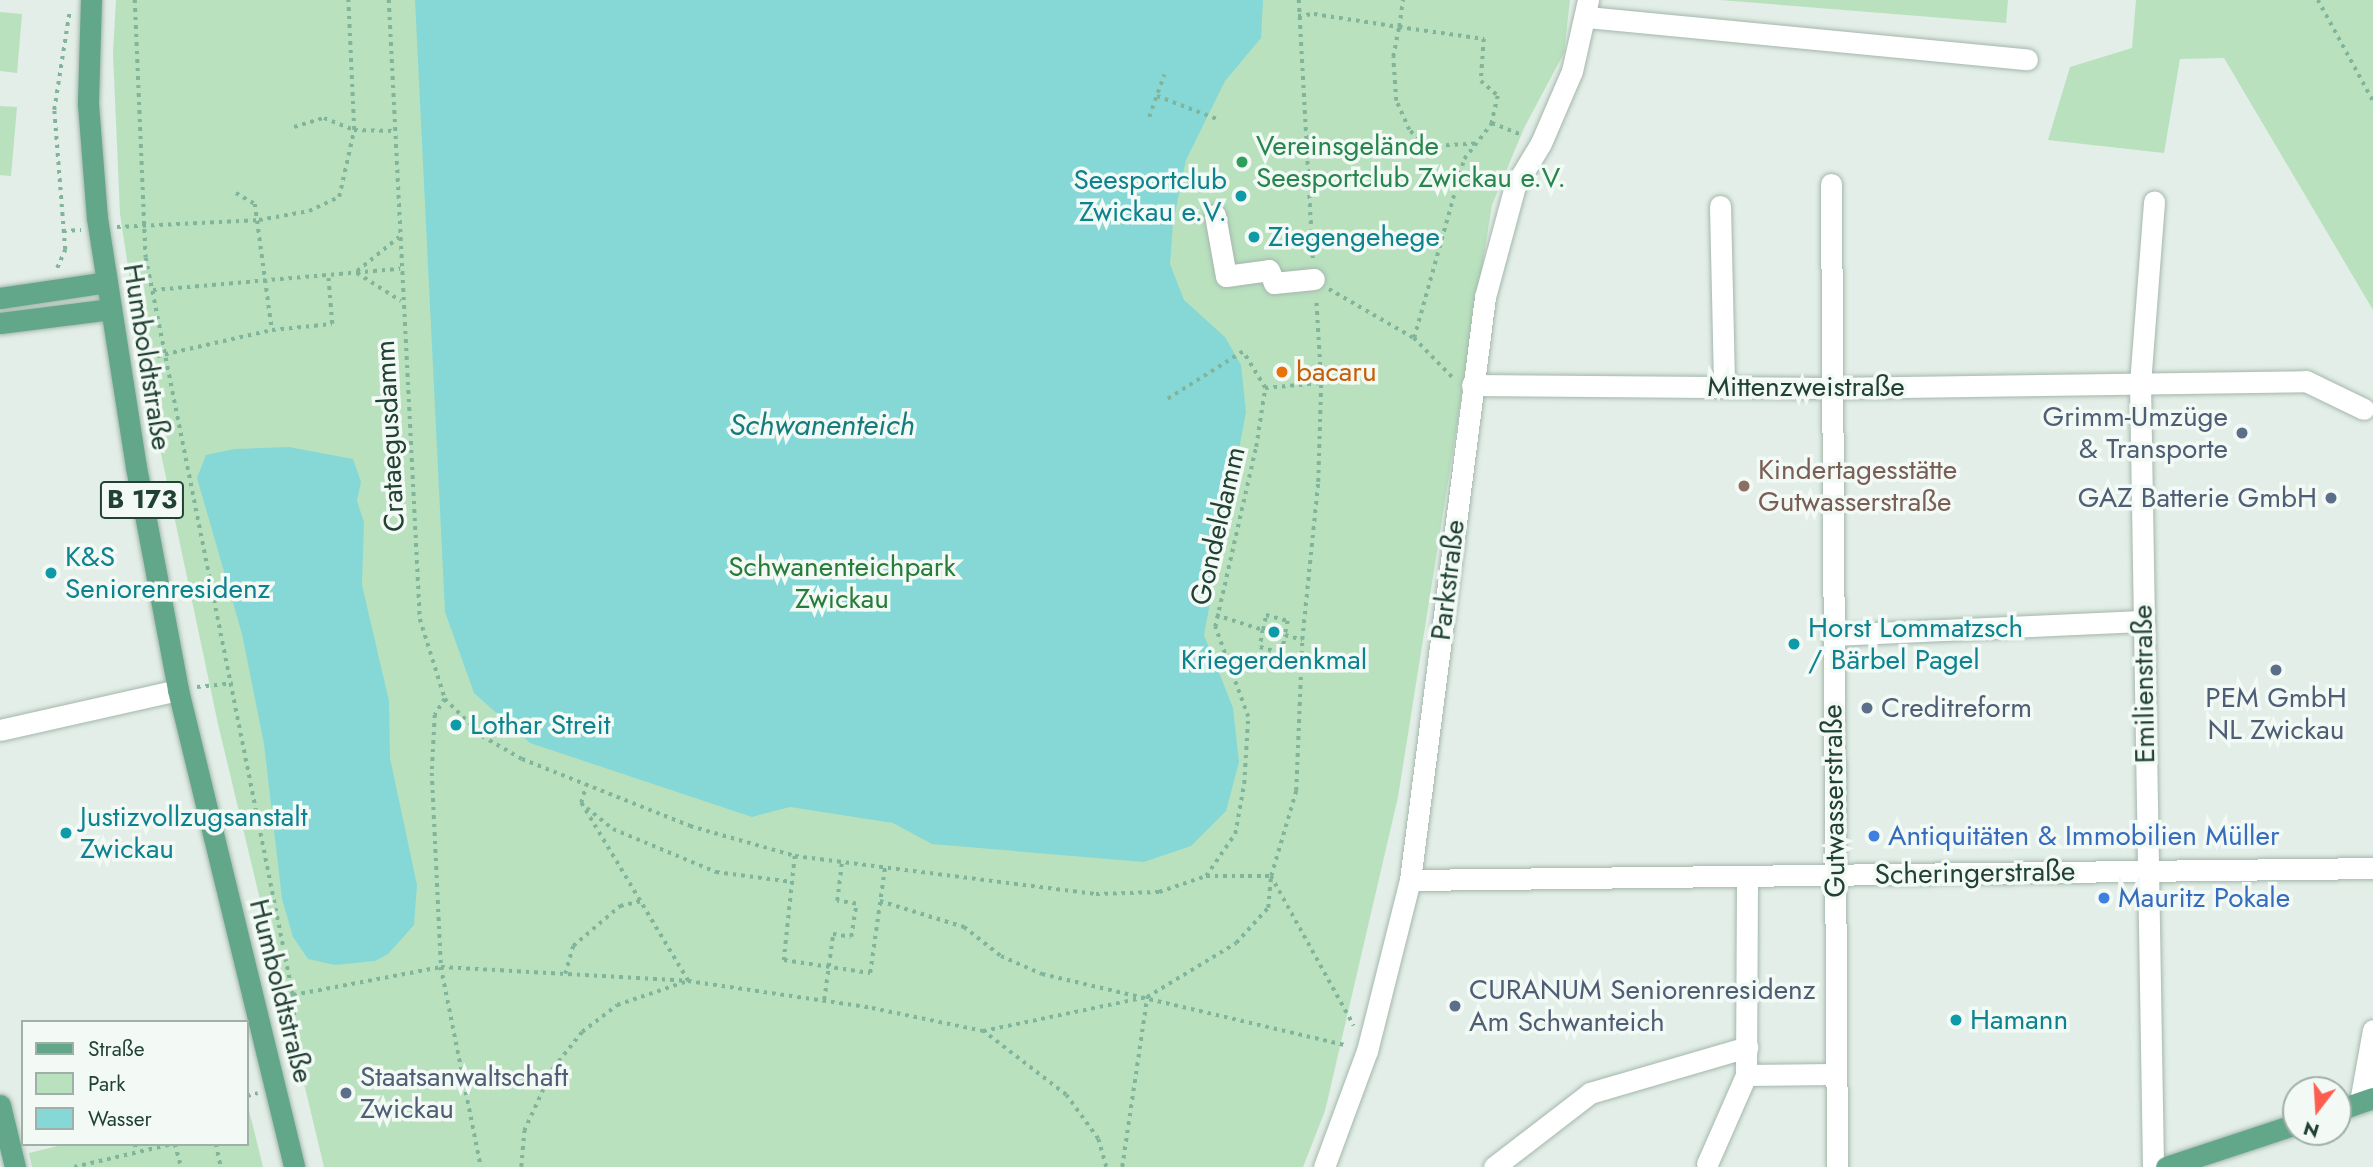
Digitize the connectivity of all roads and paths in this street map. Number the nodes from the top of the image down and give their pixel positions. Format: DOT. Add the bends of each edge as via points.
graph roads {
  1 [pos="71,0"];
  2 [pos="91,0"];
  3 [pos="135,0"];
  4 [pos="348,0"];
  5 [pos="389,0"];
  6 [pos="1299,0"];
  7 [pos="1403,0"];
  8 [pos="2318,0"];
  9 [pos="1587,9"];
  10 [pos="1298,16"];
  11 [pos="1399,27"];
  12 [pos="2027,59"];
  13 [pos="1164,75"];
  14 [pos="1157,96"];
  15 [pos="2373,101"];
  16 [pos="1149,117"];
  17 [pos="1217,119"];
  18 [pos="1492,123"];
  19 [pos="293,128"];
  20 [pos="354,130"];
  21 [pos="396,131"];
  22 [pos="1541,143"];
  23 [pos="1475,144"];
  24 [pos="1830,184"];
  25 [pos="236,193"];
  26 [pos="2154,202"];
  27 [pos="1720,206"];
  28 [pos="1215,215"];
  29 [pos="259,220"];
  30 [pos="141,225"];
  31 [pos="99,228"];
  32 [pos="64,231"];
  33 [pos="399,237"];
  34 [pos="400,269"];
  35 [pos="355,272"];
  36 [pos="328,275"];
  37 [pos="1314,279"];
  38 [pos="266,280"];
  39 [pos="107,282"];
  40 [pos="55,288"];
  41 [pos="152,290"];
  42 [pos="0,298"];
  43 [pos="402,301"];
  44 [pos="111,309"];
  45 [pos="0,323"];
  46 [pos="272,330"];
  47 [pos="1414,338"];
  48 [pos="167,357"];
  49 [pos="120,362"];
  50 [pos="1321,383"];
  51 [pos="2140,384"];
  52 [pos="1472,385"];
  53 [pos="1724,387"];
  54 [pos="1265,388"];
  55 [pos="1830,388"];
  56 [pos="1168,398"];
  57 [pos="2364,409"];
  58 [pos="1216,615"];
  59 [pos="2143,621"];
  60 [pos="1263,630"];
  61 [pos="1285,635"];
  62 [pos="1832,635"];
  63 [pos="1302,640"];
  64 [pos="233,683"];
  65 [pos="178,690"];
  66 [pos="445,699"];
  67 [pos="0,730"];
  68 [pos="586,785"];
  69 [pos="581,803"];
  70 [pos="795,856"];
  71 [pos="842,862"];
  72 [pos="885,866"];
  73 [pos="2373,868"];
  74 [pos="2147,871"];
  75 [pos="1836,875"];
  76 [pos="1206,876"];
  77 [pos="1271,876"];
  78 [pos="1747,877"];
  79 [pos="1410,880"];
  80 [pos="792,882"];
  81 [pos="641,901"];
  82 [pos="880,901"];
  83 [pos="441,967"];
  84 [pos="828,967"];
  85 [pos="565,974"];
  86 [pos="688,981"];
  87 [pos="293,995"];
  88 [pos="1147,997"];
  89 [pos="824,1000"];
  90 [pos="2373,1030"];
  91 [pos="983,1031"];
  92 [pos="1746,1047"];
  93 [pos="1367,1051"];
  94 [pos="1835,1074"];
  95 [pos="1746,1075"];
  96 [pos="275,1085"];
  97 [pos="2367,1100"];
  98 [pos="0,1105"];
  99 [pos="2282,1129"];
  100 [pos="136,1146"];
  101 [pos="165,1146"];
  102 [pos="175,1146"];
  103 [pos="216,1146"];
  104 [pos="137,1152"];
  105 [pos="1707,1164"];
  106 [pos="15,1167"];
  107 [pos="75,1167"];
  108 [pos="181,1167"];
  109 [pos="221,1167"];
  110 [pos="294,1167"];
  111 [pos="481,1167"];
  112 [pos="521,1167"];
  113 [pos="1106,1167"];
  114 [pos="1122,1167"];
  115 [pos="1324,1167"];
  116 [pos="1494,1167"];
  117 [pos="1837,1167"];
  118 [pos="2152,1167"];
  119 [pos="2166,1167"];
  1 -- 32 [label="path" via="54,110"];
  2 -- 31 [label="main road, Humboldtstraße" via="88,104"];
  3 -- 30 [label="path"];
  4 -- 20 [label="path"];
  5 -- 21 [label="path, Crataegusdamm"];
  6 -- 10 [label="path"];
  7 -- 11 [label="path"];
  8 -- 15 [label="path"];
  9 -- 12 [label="street"];
  9 -- 22 [label="street, Parkstraße" via="1573,71"];
  10 -- 11 [label="path" via="1314,14"];
  10 -- 37 [label="path"];
  11 -- 18 [label="path" via="1484,39 1481,81 1498,96"];
  11 -- 23 [label="path" via="1393,57 1396,100 1409,130 1424,147"];
  13 -- 14 [label="path"];
  14 -- 16 [label="path"];
  14 -- 17 [label="path"];
  18 -- 22 [label="path"];
  18 -- 23 [label="path"];
  19 -- 20 [label="path" via="324,118"];
  20 -- 21 [label="path"];
  20 -- 29 [label="path" via="339,197 309,211"];
  21 -- 33 [label="path, Crataegusdamm"];
  22 -- 52 [label="street, Parkstraße" via="1515,186 1485,297"];
  23 -- 47 [label="path" via="1454,185"];
  24 -- 55 [label="street, Gutwasserstraße"];
  25 -- 29 [label="path" via="256,204"];
  26 -- 51 [label="street, Emilienstraße"];
  27 -- 53 [label="street"];
  28 -- 37 [label="street" via="1226,276 1269,270 1274,283"];
  29 -- 30 [label="path"];
  29 -- 38 [label="path"];
  30 -- 31 [label="path"];
  30 -- 41 [label="path"];
  31 -- 32 [label="path"];
  31 -- 39 [label="main road, Humboldtstraße"];
  32 -- 40 [label="path" via="65,250 54,271"];
  33 -- 34 [label="path, Crataegusdamm"];
  33 -- 35 [label="path"];
  34 -- 35 [label="path"];
  34 -- 43 [label="path, Crataegusdamm"];
  35 -- 36 [label="path"];
  35 -- 43 [label="path"];
  36 -- 38 [label="path"];
  36 -- 46 [label="path" via="332,324"];
  37 -- 47 [label="path"];
  37 -- 50 [label="path"];
  38 -- 41 [label="path"];
  38 -- 46 [label="path"];
  39 -- 40 [label="main road"];
  39 -- 44 [label="main road, Humboldtstraße / B 173"];
  40 -- 42 [label="main road"];
  41 -- 48 [label="path"];
  43 -- 66 [label="path, Crataegusdamm" via="420,619"];
  44 -- 45 [label="main road"];
  44 -- 49 [label="main road, Humboldtstraße / B 173"];
  46 -- 48 [label="path"];
  47 -- 52 [label="path" via="1457,382"];
  48 -- 49 [label="path"];
  48 -- 64 [label="path"];
  49 -- 65 [label="main road, Humboldtstraße / B 173"];
  50 -- 54 [label="path"];
  50 -- 63 [label="path" via="1318,482"];
  51 -- 55 [label="street, Mittenzweistraße"];
  51 -- 57 [label="street, Mittenzweistraße" via="2306,381"];
  51 -- 59 [label="street, Emilienstraße"];
  52 -- 53 [label="street, Mittenzweistraße"];
  52 -- 79 [label="street, Parkstraße"];
  53 -- 55 [label="street, Mittenzweistraße"];
  54 -- 56 [label="path" via="1242,352"];
  54 -- 58 [label="path, Gondeldamm" via="1256,447"];
  55 -- 62 [label="street, Gutwasserstraße"];
  58 -- 60 [label="path"];
  58 -- 76 [label="path, Gondeldamm" via="1215,627 1248,717 1235,834"];
  59 -- 62 [label="street"];
  59 -- 74 [label="street, Emilienstraße"];
  60 -- 61 [label="path" via="1266,615 1288,621"];
  60 -- 61 [label="path" via="1260,647 1281,653"];
  61 -- 63 [label="path"];
  62 -- 75 [label="street, Gutwasserstraße"];
  63 -- 77 [label="path" via="1296,790"];
  64 -- 65 [label="path"];
  64 -- 87 [label="path"];
  65 -- 67 [label="street"];
  65 -- 96 [label="main road, Humboldtstraße / B 173"];
  66 -- 68 [label="path, Crataegusdamm" via="482,736"];
  66 -- 83 [label="path" via="435,716 432,773"];
  68 -- 69 [label="path"];
  68 -- 70 [label="path, Crataegusdamm" via="690,826"];
  69 -- 80 [label="path" via="613,829 716,872"];
  69 -- 81 [label="path"];
  70 -- 71 [label="path, Crataegusdamm"];
  70 -- 80 [label="path"];
  71 -- 72 [label="path, Crataegusdamm"];
  71 -- 84 [label="path" via="836,901 856,904 852,937 833,934"];
  72 -- 76 [label="path, Crataegusdamm" via="1096,894 1159,892"];
  72 -- 82 [label="path"];
  73 -- 74 [label="street, Scheringerstraße"];
  74 -- 75 [label="street, Scheringerstraße"];
  74 -- 118 [label="street, Emilienstraße"];
  75 -- 78 [label="street, Scheringerstraße"];
  75 -- 94 [label="street, Gutwasserstraße"];
  76 -- 77 [label="path, Crataegusdamm"];
  77 -- 88 [label="path" via="1268,908 1236,943"];
  77 -- 93 [label="path"];
  78 -- 79 [label="street, Scheringerstraße"];
  78 -- 92 [label="street"];
  79 -- 93 [label="street, Parkstraße"];
  80 -- 84 [label="path" via="784,960"];
  81 -- 85 [label="path" via="620,906 573,946"];
  81 -- 86 [label="path"];
  82 -- 84 [label="path" via="870,972"];
  82 -- 88 [label="path" via="964,927 1017,965"];
  83 -- 85 [label="path"];
  83 -- 87 [label="path"];
  83 -- 111 [label="path"];
  84 -- 89 [label="path"];
  85 -- 86 [label="path"];
  86 -- 89 [label="path"];
  86 -- 112 [label="path" via="617,1005 576,1039 553,1068 524,1131"];
  87 -- 96 [label="path" via="296,1038 291,1054 297,1081"];
  88 -- 91 [label="path"];
  88 -- 93 [label="path"];
  88 -- 114 [label="path"];
  89 -- 91 [label="path"];
  90 -- 97 [label="street"];
  91 -- 113 [label="path" via="1066,1094 1098,1139"];
  92 -- 95 [label="street"];
  92 -- 116 [label="street" via="1590,1093"];
  93 -- 115 [label="street, Parkstraße"];
  94 -- 95 [label="street"];
  94 -- 117 [label="street, Gutwasserstraße"];
  95 -- 105 [label="street"];
  96 -- 110 [label="main road, Humboldtstraße / B 173"];
  98 -- 106 [label="main road"];
  99 -- 119 [label="main road"];
  100 -- 104 [label="path"];
  101 -- 104 [label="path"];
  102 -- 108 [label="path"];
  103 -- 109 [label="path"];
  104 -- 107 [label="path"];
}
